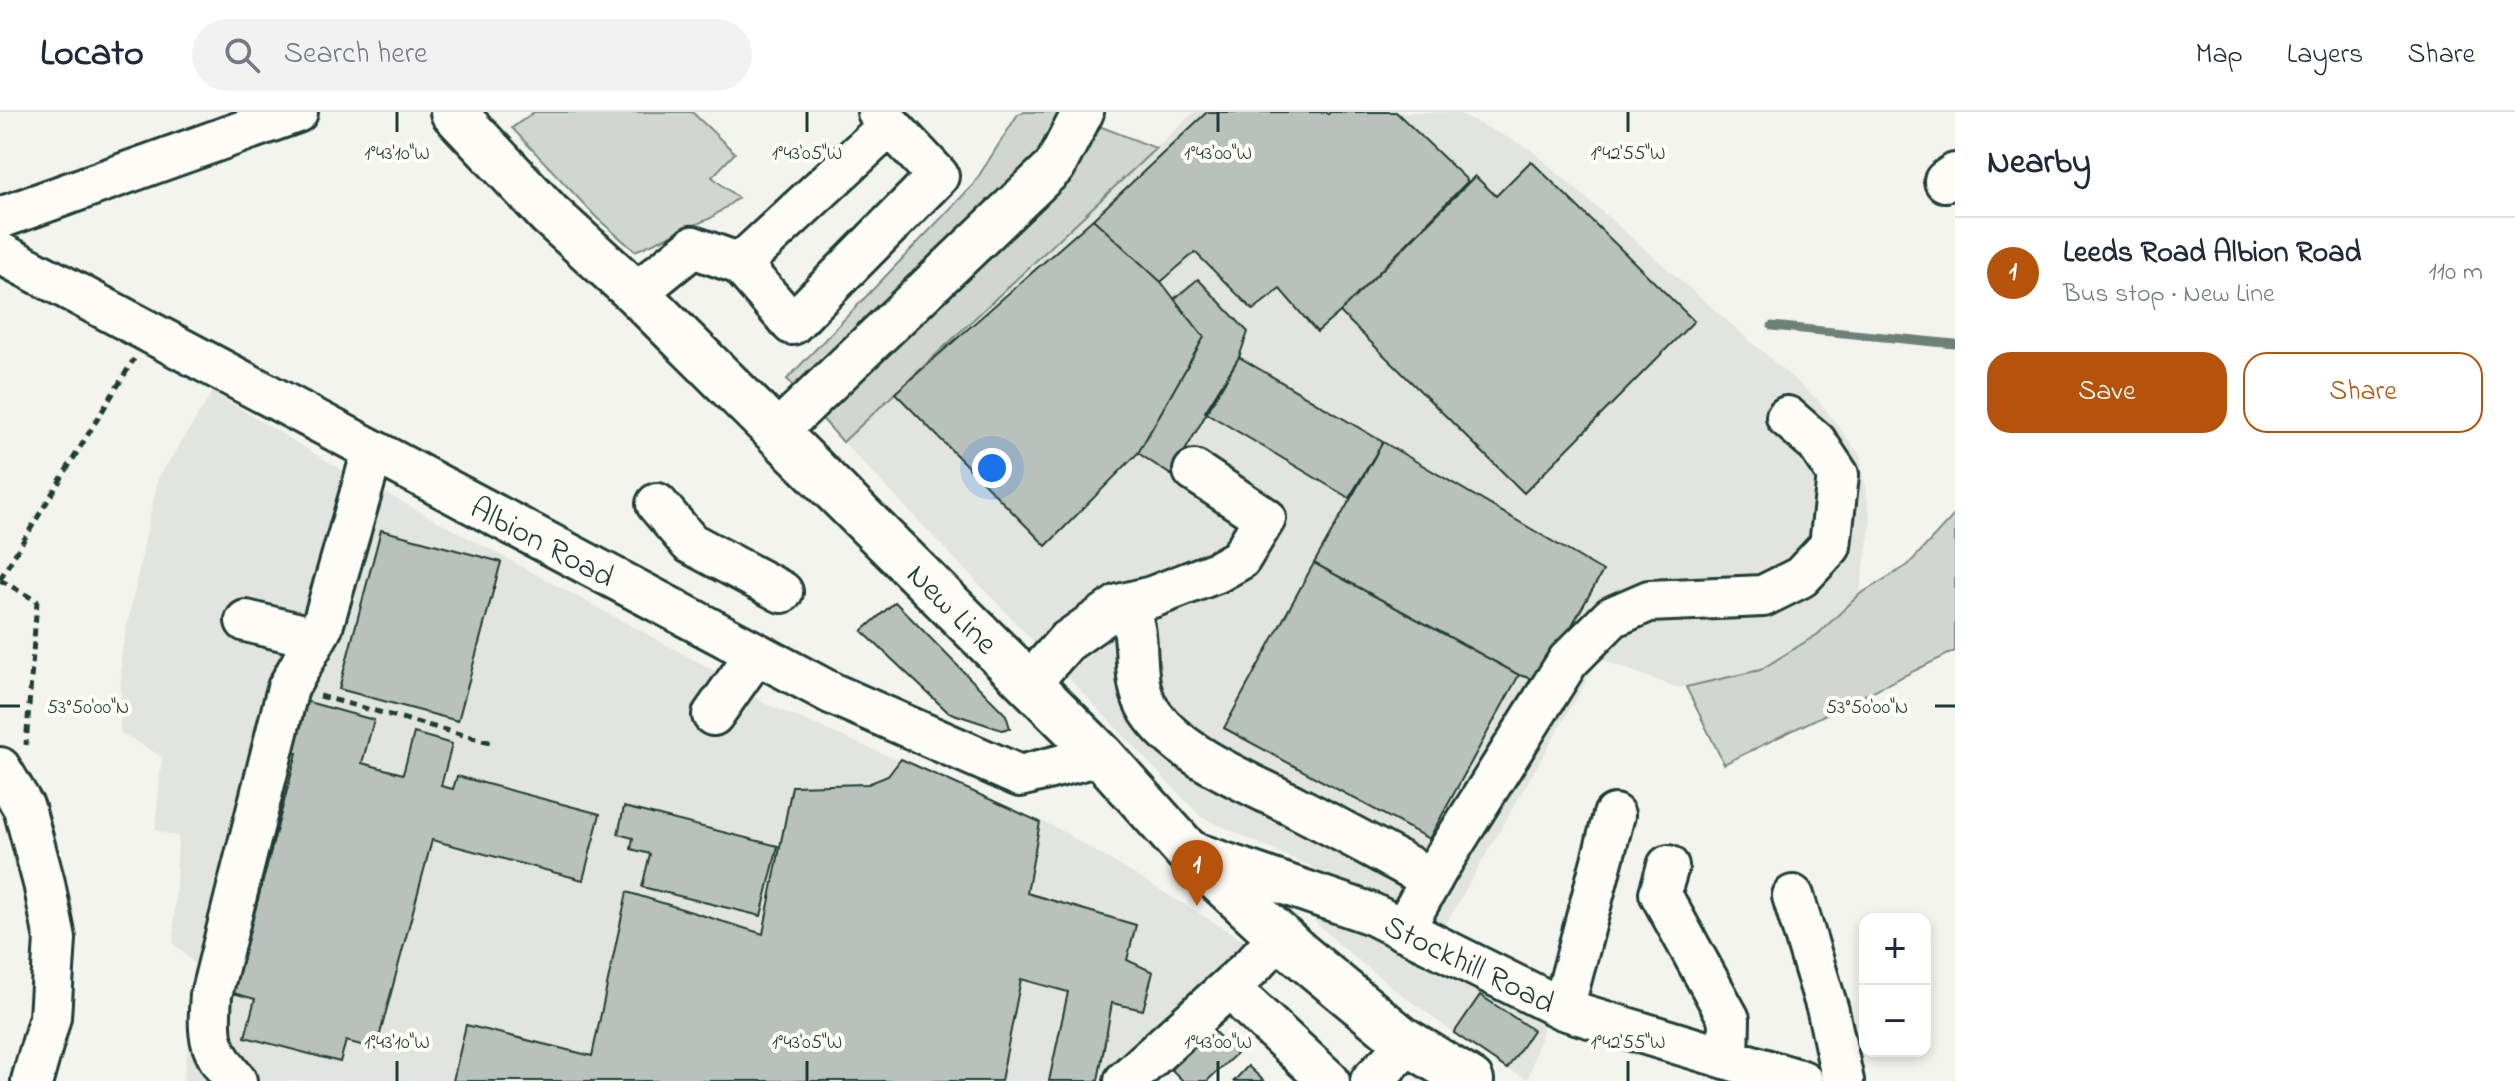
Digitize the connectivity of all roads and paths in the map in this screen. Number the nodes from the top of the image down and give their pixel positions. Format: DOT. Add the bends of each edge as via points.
graph roads {
  1 [pos="453,112"];
  2 [pos="1083,112"];
  3 [pos="277,115"];
  4 [pos="884,118"];
  5 [pos="0,218"];
  6 [pos="0,253"];
  7 [pos="740,264"];
  8 [pos="636,293"];
  9 [pos="140,348"];
  10 [pos="1787,417"];
  11 [pos="777,432"];
  12 [pos="373,451"];
  13 [pos="1194,471"];
  14 [pos="657,504"];
  15 [pos="690,543"];
  16 [pos="0,579"];
  17 [pos="782,592"];
  18 [pos="662,604"];
  19 [pos="1125,604"];
  20 [pos="246,621"];
  21 [pos="316,638"];
  22 [pos="756,654"];
  23 [pos="1029,684"];
  24 [pos="288,688"];
  25 [pos="713,715"];
  26 [pos="493,743"];
  27 [pos="1101,755"];
  28 [pos="13,759"];
  29 [pos="1614,815"];
  30 [pos="1186,850"];
  31 [pos="1668,866"];
  32 [pos="1432,879"];
  33 [pos="1793,896"];
  34 [pos="1403,930"];
  35 [pos="1280,936"];
  36 [pos="1247,1005"];
  37 [pos="1563,1009"];
  38 [pos="1409,1043"];
  39 [pos="1728,1059"];
  40 [pos="32,1081"];
  41 [pos="236,1081"];
  42 [pos="1125,1081"];
  43 [pos="1329,1081"];
  44 [pos="1371,1081"];
  45 [pos="1471,1081"];
  46 [pos="1802,1081"];
  47 [pos="1843,1081"];
  1 -- 8 [label="main road, New Line" via="549,214"];
  2 -- 11 [label="street" via="1055,166"];
  3 -- 5 [label="street"];
  4 -- 7 [label="street"];
  4 -- 7 [label="street" via="938,176 792,324"];
  6 -- 12 [label="street, Albion Road"];
  7 -- 8 [label="street" via="693,247"];
  8 -- 11 [label="main road, New Line"];
  9 -- 16 [label="path"];
  10 -- 32 [label="street" via="1816,442 1838,475 1830,546 1801,577 1763,596 1649,601 1612,617 1568,661"];
  11 -- 23 [label="main road, New Line"];
  12 -- 18 [label="street, Albion Road"];
  12 -- 21 [label="street"];
  13 -- 19 [label="street" via="1265,518 1240,559"];
  14 -- 15 [label="street"];
  15 -- 17 [label="street"];
  15 -- 18 [label="street"];
  16 -- 28 [label="path" via="37,601"];
  18 -- 22 [label="street, Albion Road"];
  19 -- 23 [label="street" via="1066,642"];
  19 -- 32 [label="street" via="1134,625 1143,697 1169,734 1208,761"];
  20 -- 21 [label="street"];
  21 -- 24 [label="street"];
  22 -- 25 [label="street"];
  22 -- 27 [label="street, Albion Road" via="833,694 1020,776"];
  23 -- 27 [label="main road, New Line"];
  24 -- 26 [label="path"];
  24 -- 41 [label="street" via="211,995 208,1033 216,1057"];
  27 -- 30 [label="main road, New Line"];
  28 -- 40 [label="street" via="55,939 50,1017"];
  29 -- 37 [label="street"];
  30 -- 34 [label="street, Stockhill Road" via="1372,914"];
  30 -- 35 [label="main road, New Line"];
  31 -- 39 [label="street" via="1660,893 1729,1019"];
  32 -- 34 [label="street"];
  33 -- 47 [label="street"];
  34 -- 37 [label="street, Stockhill Road"];
  35 -- 38 [label="main road, New Line"];
  35 -- 42 [label="street"];
  36 -- 43 [label="street"];
  37 -- 39 [label="street, Stockhill Road"];
  38 -- 44 [label="street"];
  38 -- 45 [label="main road, New Line"];
  39 -- 46 [label="street, Stockhill Road"];
}
